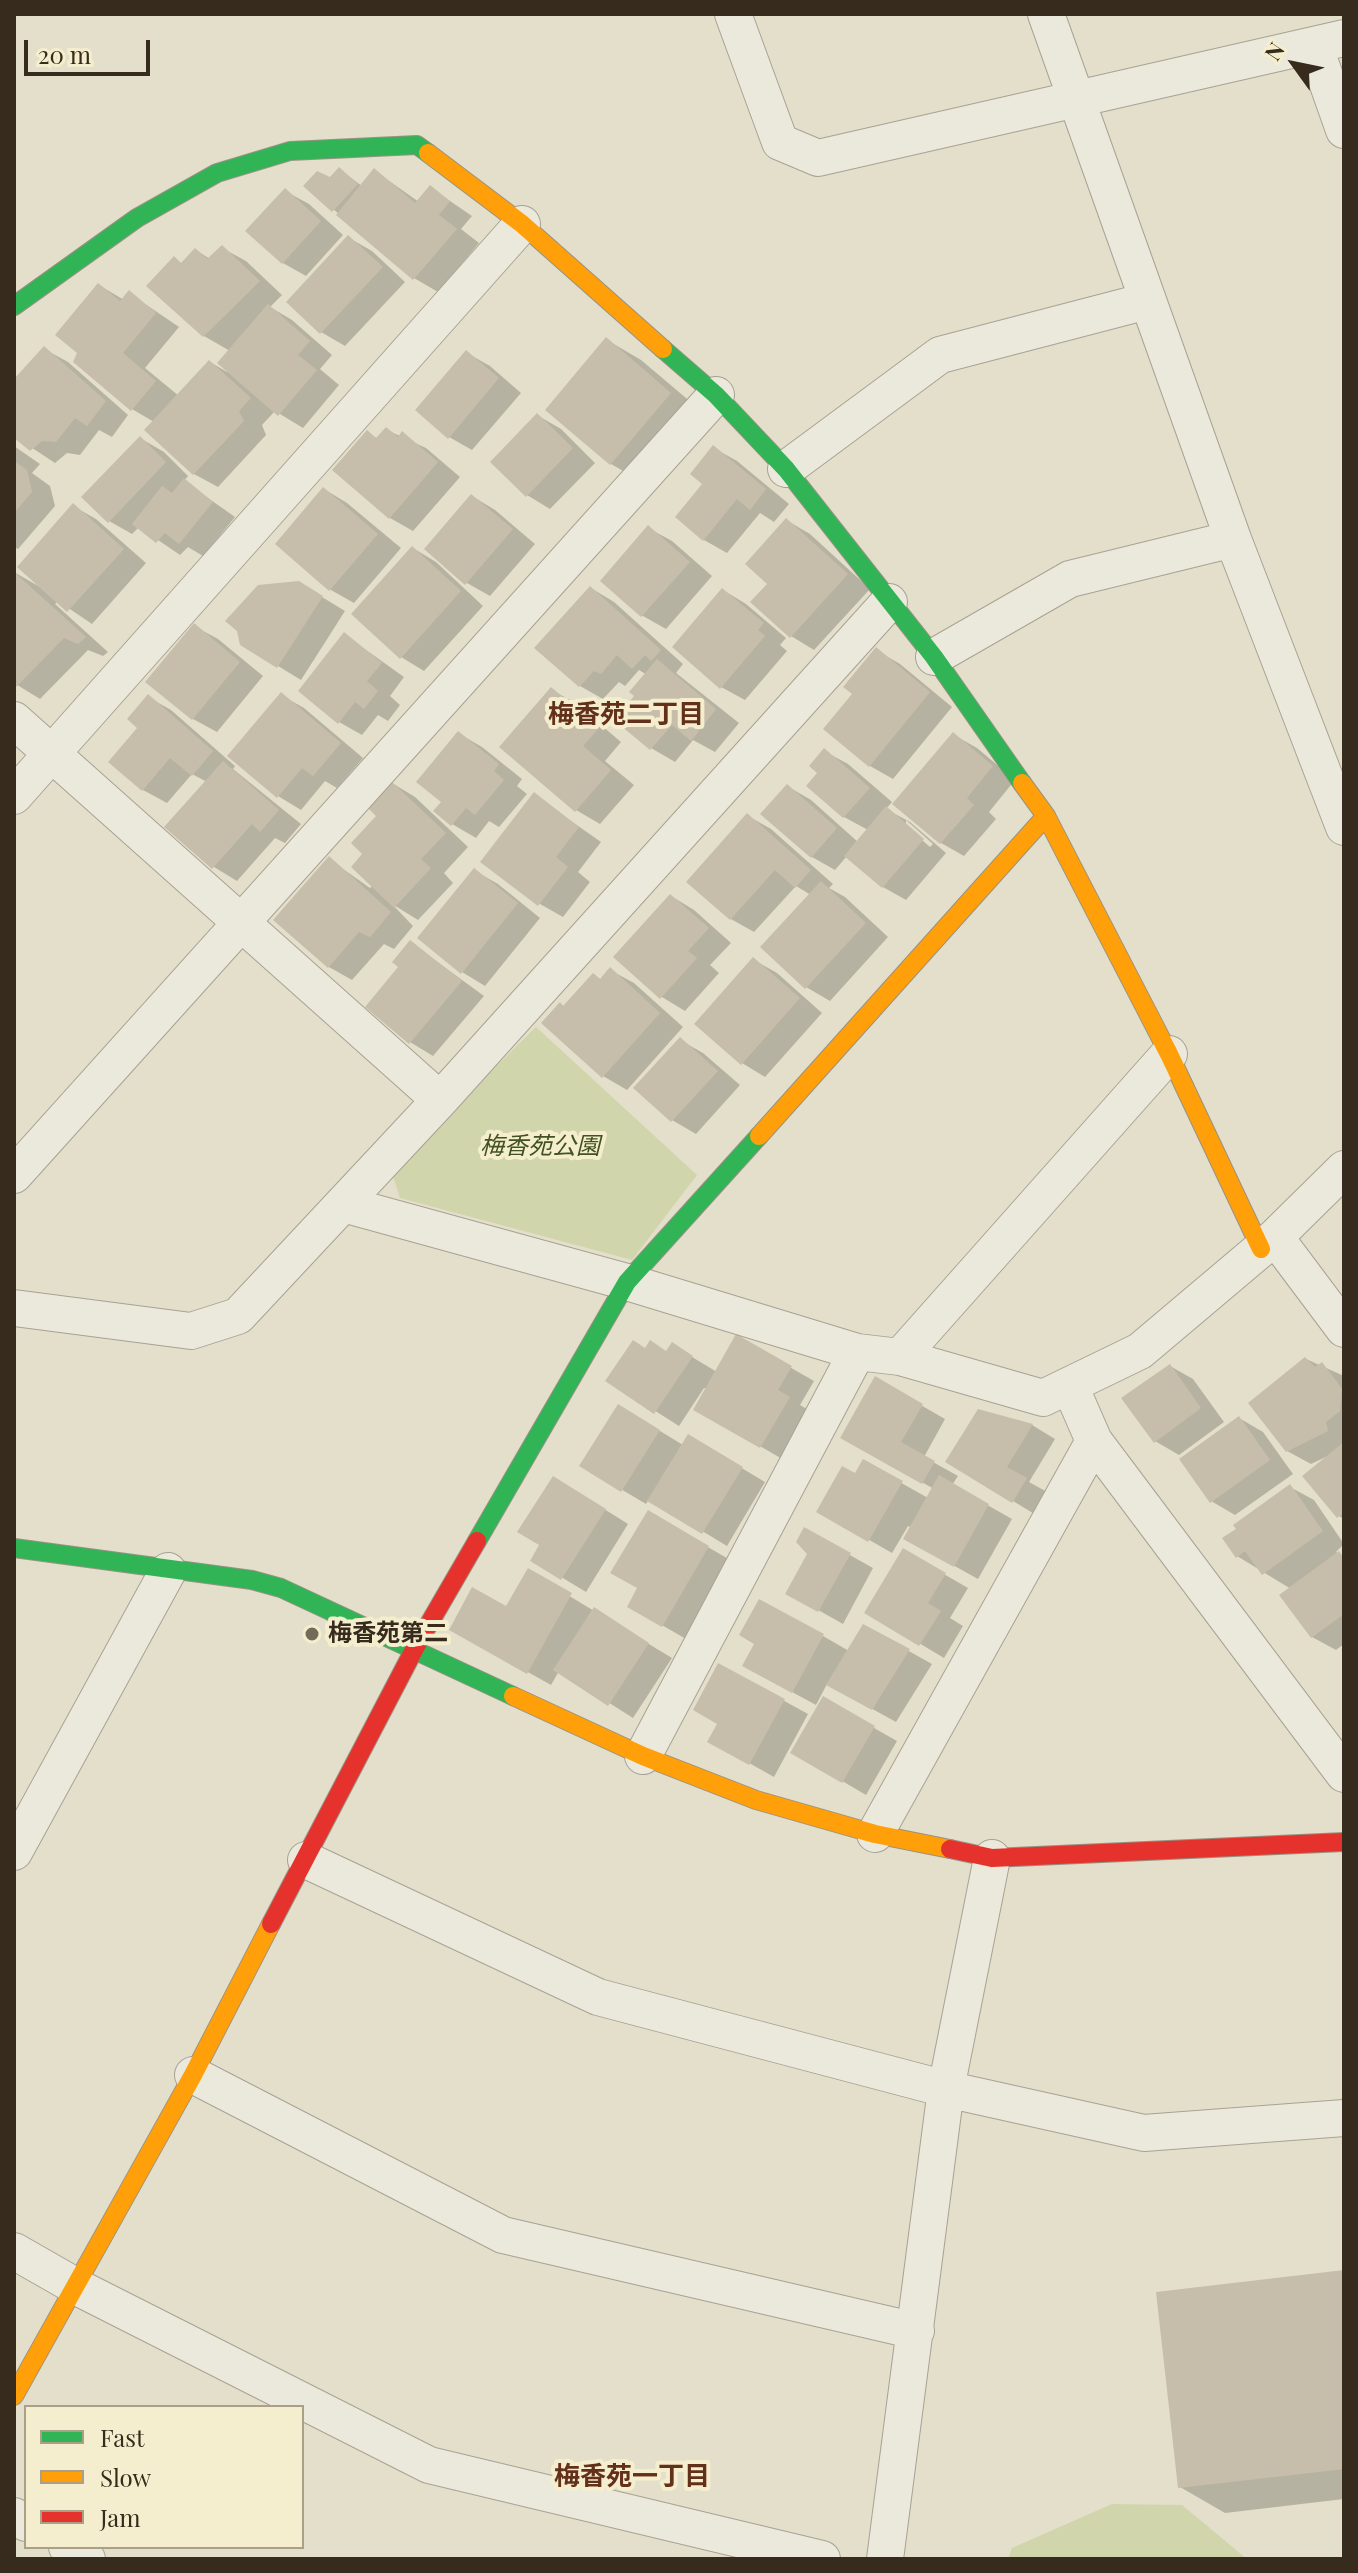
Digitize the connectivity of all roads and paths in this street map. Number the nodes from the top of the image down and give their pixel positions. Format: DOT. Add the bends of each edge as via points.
graph roads {
  1 [pos="733,14"];
  2 [pos="1046,14"];
  3 [pos="1329,41"];
  4 [pos="1076,99"];
  5 [pos="1344,130"];
  6 [pos="522,224"];
  7 [pos="1147,301"];
  8 [pos="14,306"];
  9 [pos="716,395"];
  10 [pos="786,469"];
  11 [pos="1233,539"];
  12 [pos="889,602"];
  13 [pos="934,657"];
  14 [pos="14,720"];
  15 [pos="51,755"];
  16 [pos="14,796"];
  17 [pos="1046,816"];
  18 [pos="1344,827"];
  19 [pos="238,921"];
  20 [pos="1169,1054"];
  21 [pos="440,1100"];
  22 [pos="1344,1169"];
  23 [pos="14,1175"];
  24 [pos="343,1204"];
  25 [pos="1268,1243"];
  26 [pos="627,1282"];
  27 [pos="14,1308"];
  28 [pos="1344,1329"];
  29 [pos="857,1352"];
  30 [pos="900,1357"];
  31 [pos="1070,1386"];
  32 [pos="1094,1441"];
  33 [pos="14,1548"];
  34 [pos="168,1571"];
  35 [pos="415,1648"];
  36 [pos="643,1756"];
  37 [pos="1344,1774"];
  38 [pos="875,1834"];
  39 [pos="1344,1842"];
  40 [pos="14,1852"];
  41 [pos="992,1858"];
  42 [pos="306,1860"];
  43 [pos="193,2075"];
  44 [pos="946,2089"];
  45 [pos="1344,2118"];
  46 [pos="14,2251"];
  47 [pos="77,2287"];
  48 [pos="916,2331"];
  49 [pos="14,2396"];
  50 [pos="822,2559"];
  51 [pos="885,2559"];
  1 -- 4 [label="street" via="780,142 818,158"];
  2 -- 4 [label="street"];
  3 -- 4 [label="street"];
  3 -- 5 [label="street"];
  4 -- 7 [label="street"];
  6 -- 8 [label="street" via="417,145 290,151 217,173 137,218"];
  6 -- 9 [label="street"];
  6 -- 15 [label="street"];
  7 -- 10 [label="street" via="940,355"];
  7 -- 11 [label="street"];
  9 -- 10 [label="street"];
  9 -- 19 [label="street"];
  10 -- 12 [label="street"];
  11 -- 13 [label="street" via="1070,579"];
  11 -- 18 [label="street"];
  12 -- 13 [label="street"];
  12 -- 21 [label="street"];
  13 -- 17 [label="street"];
  14 -- 15 [label="street"];
  15 -- 16 [label="street"];
  15 -- 19 [label="street"];
  17 -- 20 [label="street"];
  17 -- 26 [label="street"];
  19 -- 21 [label="street"];
  19 -- 23 [label="street"];
  20 -- 25 [label="street"];
  20 -- 30 [label="street"];
  21 -- 24 [label="street"];
  22 -- 25 [label="street"];
  24 -- 26 [label="street"];
  24 -- 27 [label="street" via="238,1316 191,1331"];
  25 -- 28 [label="street"];
  25 -- 31 [label="street" via="1140,1351"];
  26 -- 29 [label="street"];
  26 -- 35 [label="street"];
  29 -- 30 [label="street"];
  29 -- 36 [label="street"];
  30 -- 31 [label="street" via="1043,1398"];
  31 -- 32 [label="street"];
  32 -- 37 [label="street"];
  32 -- 38 [label="street"];
  33 -- 34 [label="street"];
  34 -- 35 [label="street" via="281,1588"];
  34 -- 40 [label="street"];
  35 -- 36 [label="street"];
  35 -- 42 [label="street"];
  36 -- 38 [label="street" via="756,1800"];
  38 -- 41 [label="street"];
  39 -- 41 [label="street"];
  41 -- 44 [label="street"];
  42 -- 43 [label="street"];
  42 -- 44 [label="street" via="598,1997"];
  43 -- 47 [label="street"];
  43 -- 48 [label="street" via="503,2235"];
  44 -- 45 [label="street" via="1144,2133"];
  44 -- 48 [label="street"];
  46 -- 47 [label="street"];
  47 -- 49 [label="street"];
  47 -- 50 [label="street" via="429,2465"];
  48 -- 51 [label="street"];
}
